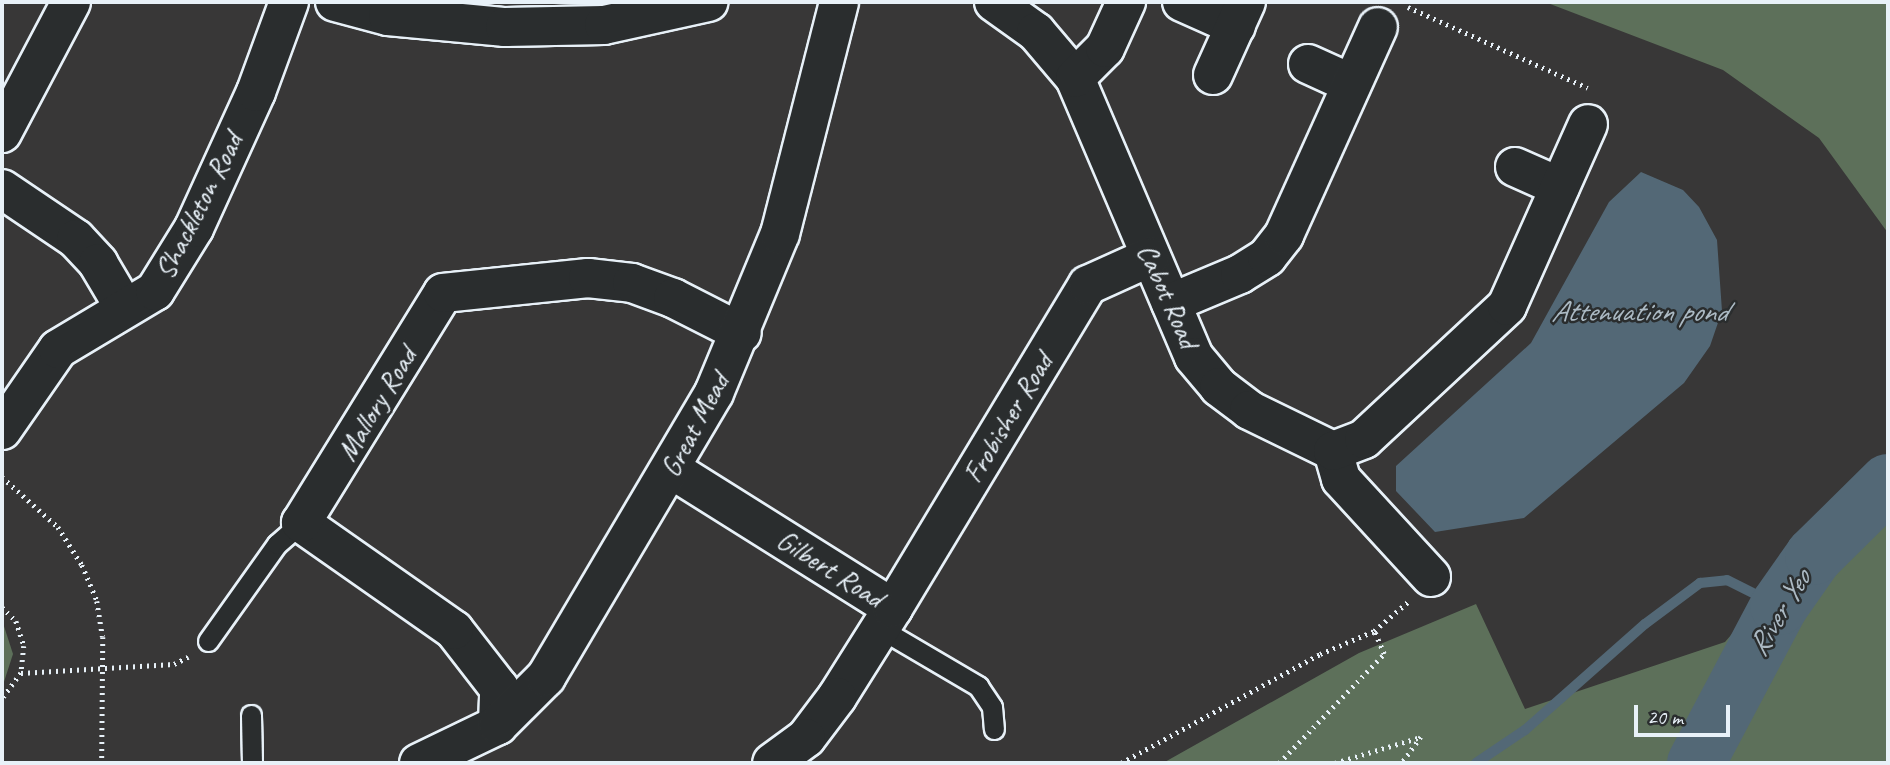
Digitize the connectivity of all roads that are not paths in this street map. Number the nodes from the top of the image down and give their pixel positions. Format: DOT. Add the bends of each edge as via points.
graph roads {
  1 [pos="71,2"];
  2 [pos="289,2"];
  3 [pos="335,2"];
  4 [pos="709,2"];
  5 [pos="839,2"];
  6 [pos="994,2"];
  7 [pos="1126,2"];
  8 [pos="1182,2"];
  9 [pos="390,9"];
  10 [pos="1241,14"];
  11 [pos="1387,15"];
  12 [pos="1308,64"];
  13 [pos="1213,75"];
  14 [pos="1075,78"];
  15 [pos="1352,85"];
  16 [pos="1588,124"];
  17 [pos="2,133"];
  18 [pos="1515,167"];
  19 [pos="1560,187"];
  20 [pos="2,190"];
  21 [pos="1150,257"];
  22 [pos="1171,303"];
  23 [pos="124,307"];
  24 [pos="742,333"];
  25 [pos="2,430"];
  26 [pos="1333,451"];
  27 [pos="671,470"];
  28 [pos="301,523"];
  29 [pos="1431,577"];
  30 [pos="887,619"];
  31 [pos="208,640"];
  32 [pos="251,715"];
  33 [pos="498,725"];
  34 [pos="994,729"];
  35 [pos="435,760"];
  36 [pos="252,763"];
  37 [pos="772,763"];
  1 -- 17 [label="street"];
  2 -- 23 [label="street, Shackleton Road" via="256,92 194,228 155,291"];
  3 -- 9 [label="street"];
  4 -- 9 [label="street" via="604,25 505,27"];
  5 -- 24 [label="street, Great Mead" via="780,234"];
  6 -- 14 [label="street, Cabot Road" via="1036,32"];
  7 -- 14 [label="street" via="1105,48"];
  8 -- 10 [label="street"];
  10 -- 13 [label="street"];
  11 -- 15 [label="street"];
  12 -- 15 [label="street"];
  14 -- 21 [label="street, Cabot Road"];
  15 -- 22 [label="street" via="1284,235 1267,257 1240,274"];
  16 -- 19 [label="street"];
  18 -- 19 [label="street"];
  19 -- 26 [label="street" via="1507,306 1364,439"];
  20 -- 23 [label="street" via="76,239 98,263"];
  21 -- 22 [label="street, Cabot Road"];
  21 -- 30 [label="street, Frobisher Road" via="1088,285"];
  22 -- 26 [label="street, Cabot Road" via="1194,356 1220,387 1249,410"];
  23 -- 25 [label="street, Shackleton Road" via="58,349"];
  24 -- 27 [label="street, Great Mead"];
  24 -- 28 [label="street, Mallory Road" via="632,283 588,278 443,293"];
  26 -- 29 [label="street" via="1341,479"];
  27 -- 30 [label="street, Gilbert Road"];
  27 -- 33 [label="street, Great Mead" via="547,677"];
  28 -- 31 [label="lane" via="277,544"];
  28 -- 33 [label="street" via="454,630 499,688"];
  30 -- 34 [label="lane" via="978,686 992,707"];
  30 -- 37 [label="street, Gilbert Road" via="806,738"];
  32 -- 36 [label="lane"];
  33 -- 35 [label="street, Great Mead"];
}
